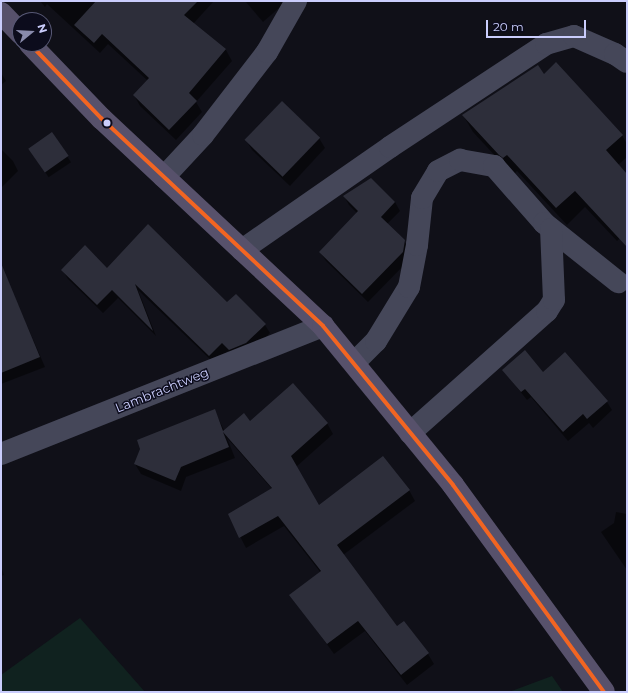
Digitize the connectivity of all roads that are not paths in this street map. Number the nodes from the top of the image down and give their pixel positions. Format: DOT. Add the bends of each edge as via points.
graph roads {
  1 [pos="296,1"];
  2 [pos="1,13"];
  3 [pos="12,25"];
  4 [pos="38,52"];
  5 [pos="627,62"];
  6 [pos="164,177"];
  7 [pos="551,229"];
  8 [pos="242,250"];
  9 [pos="618,282"];
  10 [pos="323,326"];
  11 [pos="354,363"];
  12 [pos="410,433"];
  13 [pos="1,454"];
  14 [pos="604,692"];
  1 -- 6 [label="street" via="267,52 203,135"];
  2 -- 3 [label="main road"];
  4 -- 6 [label="main road" via="101,118"];
  5 -- 8 [label="street" via="574,36 546,44 390,146"];
  6 -- 8 [label="main road"];
  7 -- 9 [label="street"];
  7 -- 11 [label="street" via="494,166 460,160 438,171 422,198 409,287 376,341"];
  7 -- 12 [label="street" via="554,300 547,311"];
  8 -- 10 [label="main road"];
  10 -- 11 [label="main road"];
  10 -- 13 [label="street, Lambrachtweg"];
  11 -- 12 [label="main road"];
  12 -- 14 [label="main road" via="453,485"];
}
